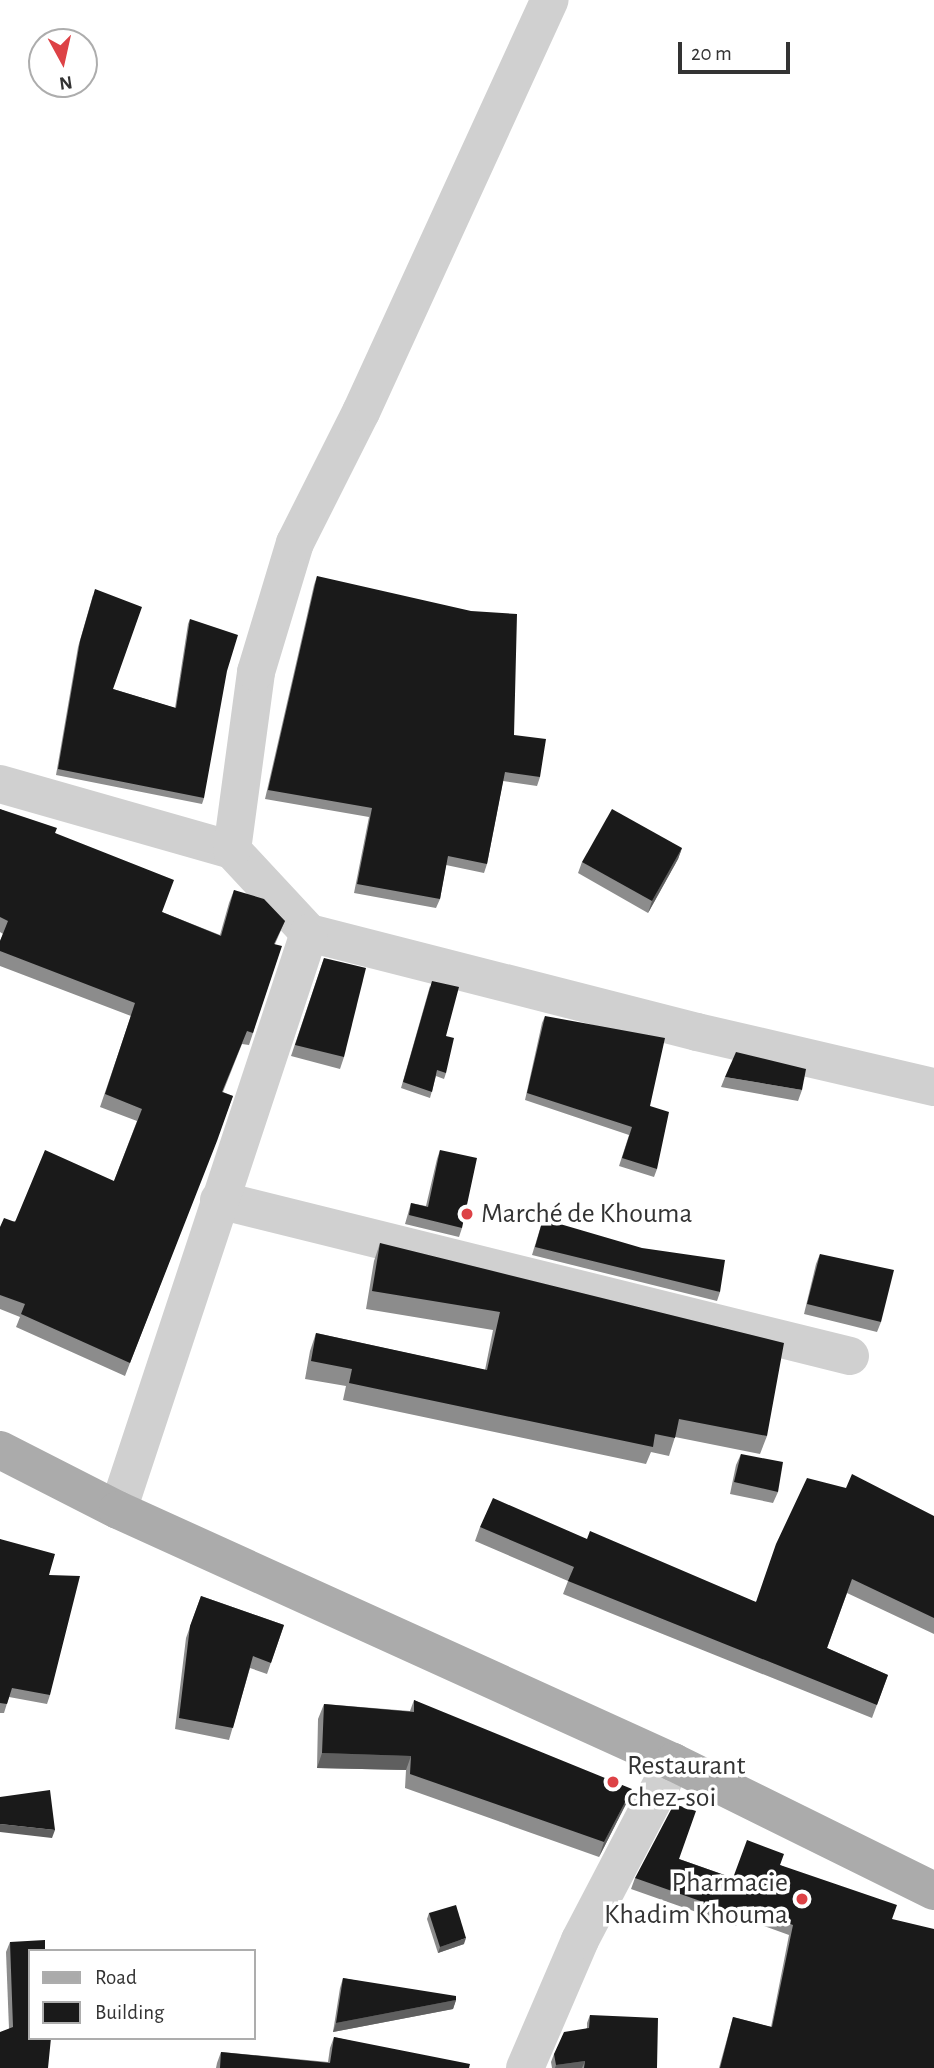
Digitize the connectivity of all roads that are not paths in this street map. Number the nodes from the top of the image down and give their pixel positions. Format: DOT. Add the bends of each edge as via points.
graph roads {
  1 [pos="550,0"];
  2 [pos="0,784"];
  3 [pos="232,850"];
  4 [pos="309,933"];
  5 [pos="934,1087"];
  6 [pos="219,1200"];
  7 [pos="850,1356"];
  8 [pos="0,1450"];
  9 [pos="118,1510"];
  10 [pos="673,1762"];
  11 [pos="934,1891"];
  12 [pos="525,2068"];
  1 -- 3 [label="street" via="361,412 295,544 256,672"];
  2 -- 3 [label="street"];
  3 -- 4 [label="street"];
  4 -- 5 [label="street"];
  4 -- 6 [label="street"];
  6 -- 7 [label="street"];
  6 -- 9 [label="street"];
  8 -- 9 [label="main road"];
  9 -- 10 [label="main road"];
  10 -- 11 [label="main road"];
  10 -- 12 [label="street" via="580,1940"];
}
